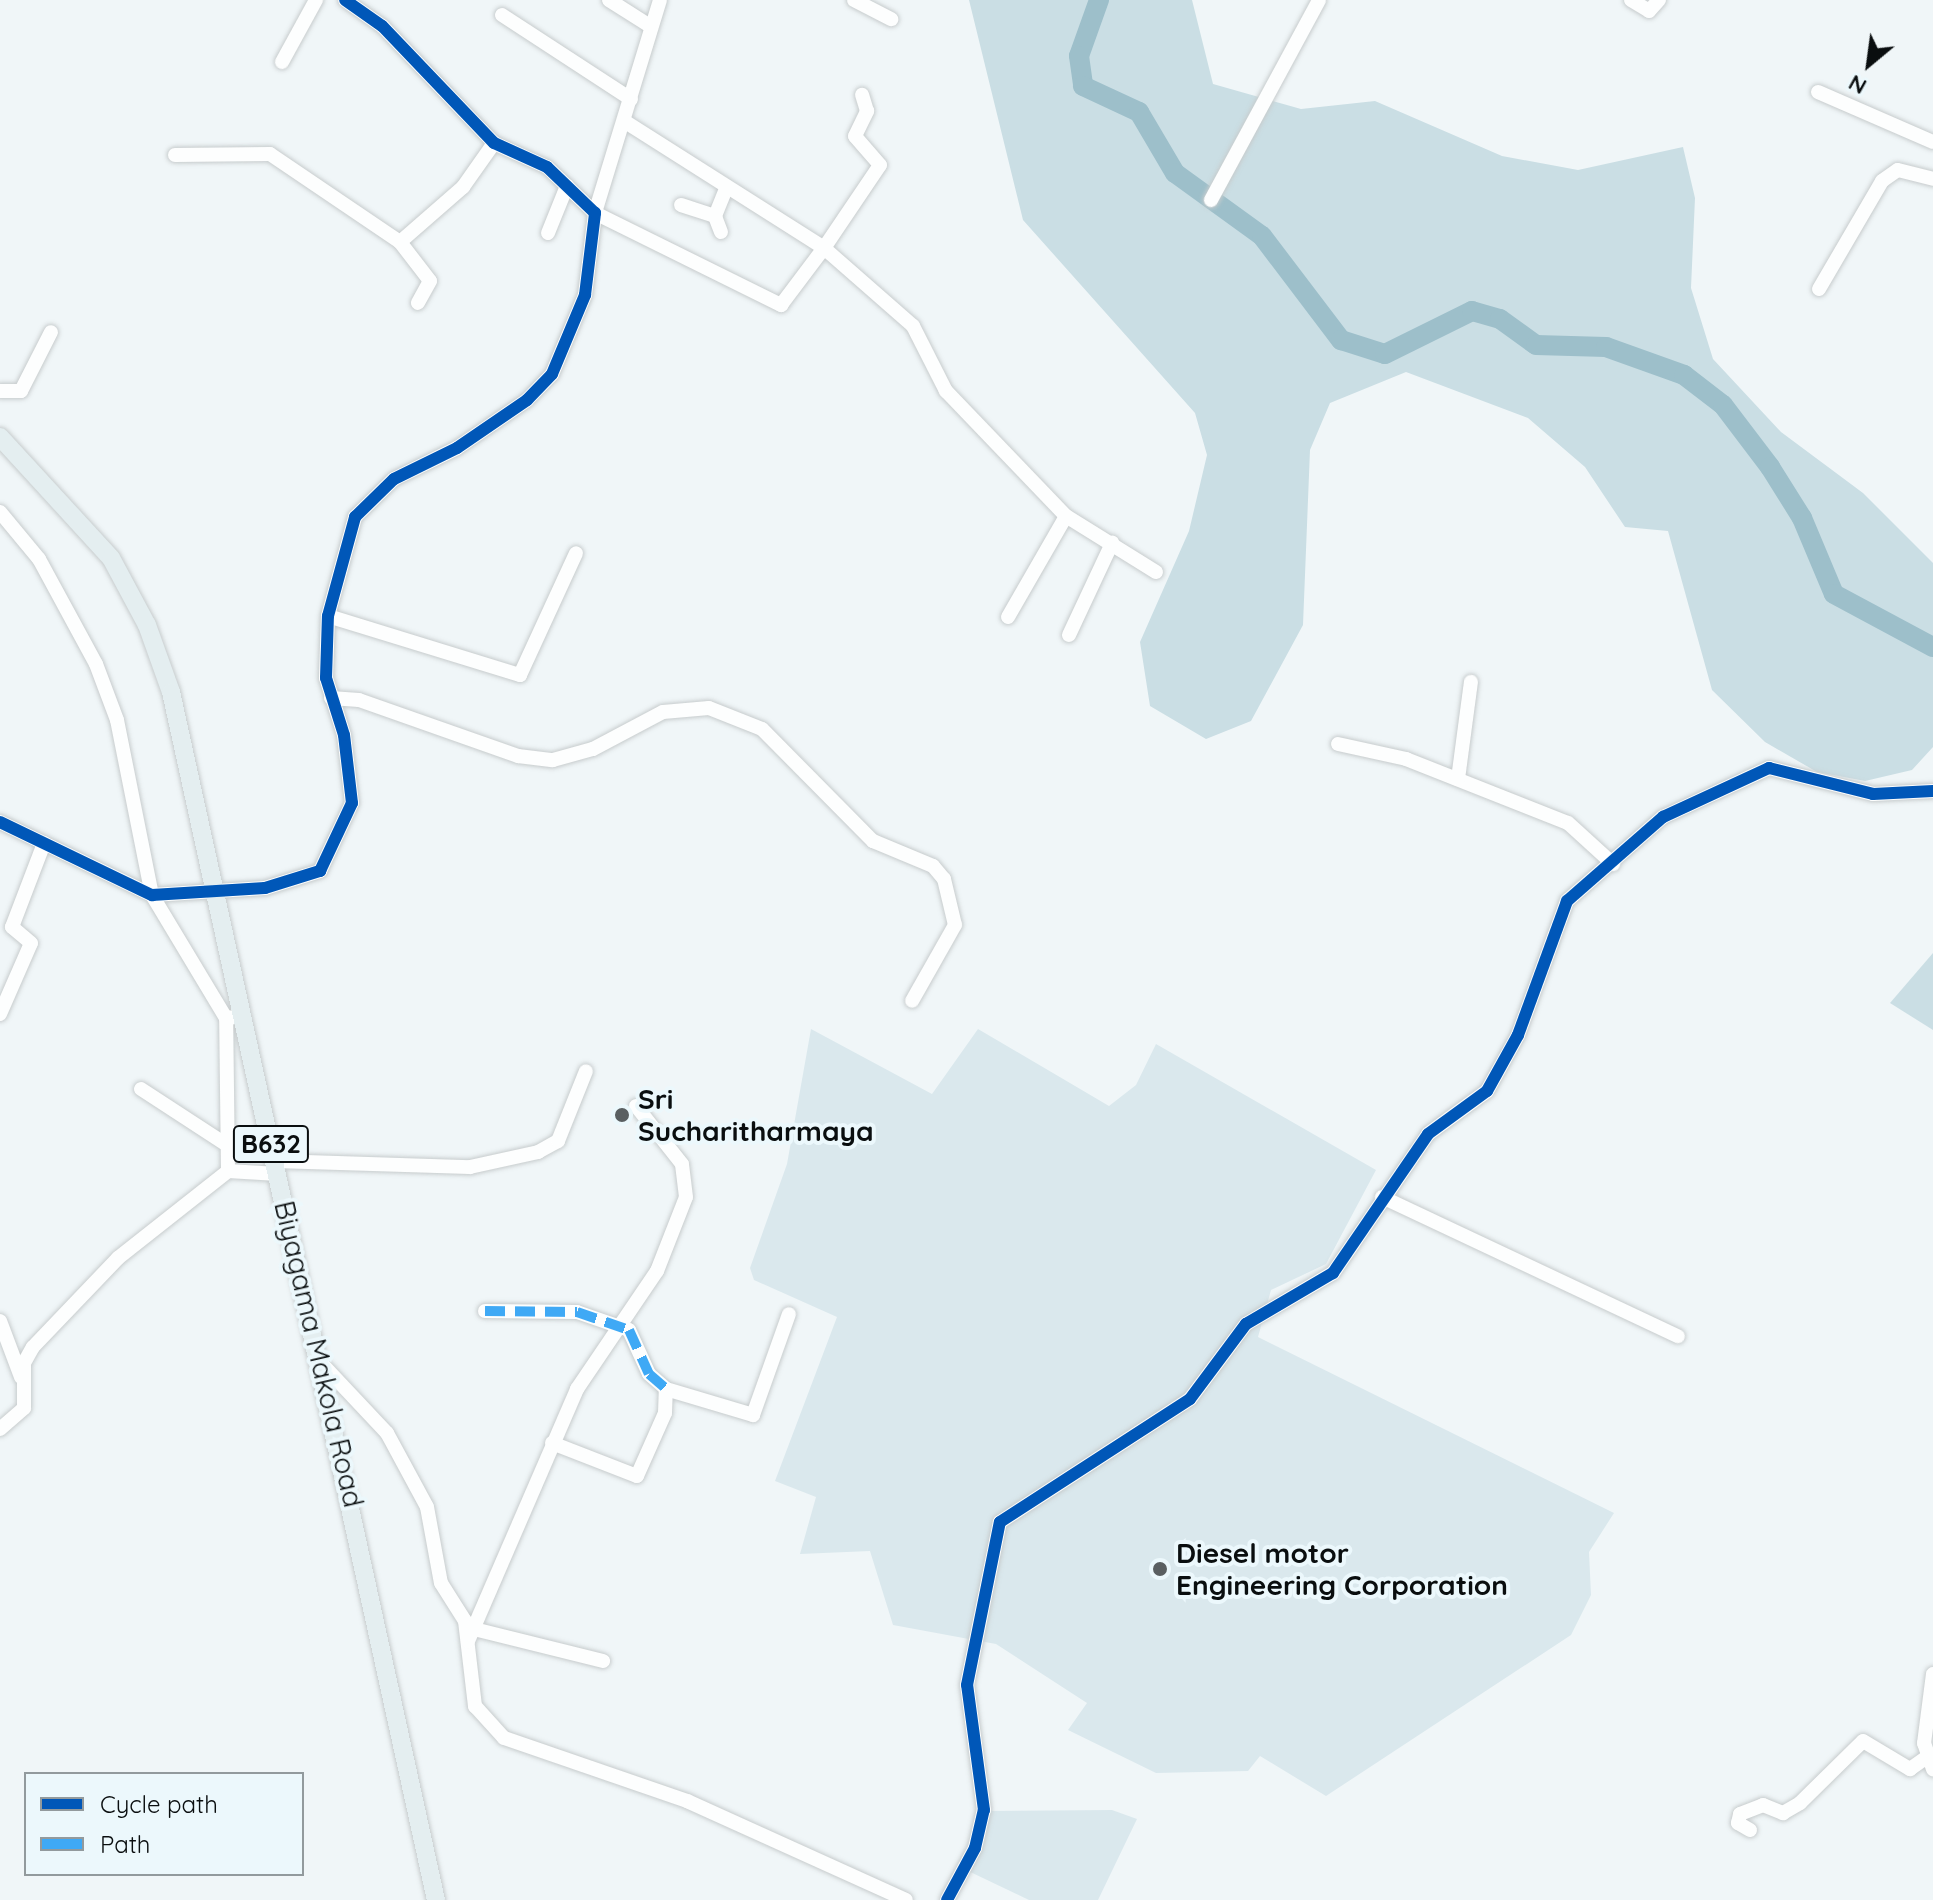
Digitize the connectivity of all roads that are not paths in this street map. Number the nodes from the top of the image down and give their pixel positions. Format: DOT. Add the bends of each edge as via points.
graph roads {
  1 [pos="316,0"];
  2 [pos="345,0"];
  3 [pos="609,0"];
  4 [pos="660,0"];
  5 [pos="854,0"];
  6 [pos="1319,0"];
  7 [pos="1631,0"];
  8 [pos="1659,0"];
  9 [pos="502,15"];
  10 [pos="891,19"];
  11 [pos="647,24"];
  12 [pos="282,62"];
  13 [pos="1818,92"];
  14 [pos="862,95"];
  15 [pos="631,99"];
  16 [pos="624,121"];
  17 [pos="1933,142"];
  18 [pos="494,143"];
  19 [pos="175,155"];
  20 [pos="1933,179"];
  21 [pos="567,186"];
  22 [pos="726,189"];
  23 [pos="1211,200"];
  24 [pos="681,205"];
  25 [pos="595,213"];
  26 [pos="715,216"];
  27 [pos="721,232"];
  28 [pos="548,233"];
  29 [pos="400,242"];
  30 [pos="824,248"];
  31 [pos="1819,289"];
  32 [pos="418,303"];
  33 [pos="51,332"];
  34 [pos="0,391"];
  35 [pos="0,437"];
  36 [pos="0,512"];
  37 [pos="1066,516"];
  38 [pos="1112,543"];
  39 [pos="576,553"];
  40 [pos="1156,572"];
  41 [pos="328,616"];
  42 [pos="1008,617"];
  43 [pos="1069,635"];
  44 [pos="1471,682"];
  45 [pos="331,698"];
  46 [pos="1338,744"];
  47 [pos="1458,779"];
  48 [pos="1933,791"];
  49 [pos="1,824"];
  50 [pos="44,843"];
  51 [pos="1613,864"];
  52 [pos="215,888"];
  53 [pos="152,895"];
  54 [pos="912,1001"];
  55 [pos="0,1014"];
  56 [pos="235,1017"];
  57 [pos="586,1071"];
  58 [pos="141,1089"];
  59 [pos="636,1106"];
  60 [pos="227,1145"];
  61 [pos="276,1167"];
  62 [pos="228,1171"];
  63 [pos="1382,1197"];
  64 [pos="485,1311"];
  65 [pos="789,1314"];
  66 [pos="0,1321"];
  67 [pos="616,1329"];
  68 [pos="1678,1336"];
  69 [pos="324,1366"];
  70 [pos="23,1383"];
  71 [pos="666,1389"];
  72 [pos="0,1429"];
  73 [pos="552,1443"];
  74 [pos="470,1635"];
  75 [pos="603,1661"];
  76 [pos="1933,1674"];
  77 [pos="1929,1764"];
  78 [pos="1750,1830"];
  79 [pos="436,1900"];
  80 [pos="906,1900"];
  81 [pos="947,1900"];
  1 -- 12 [label="street"];
  2 -- 18 [label="street" via="382,26"];
  3 -- 11 [label="street"];
  4 -- 11 [label="street"];
  5 -- 10 [label="street"];
  6 -- 23 [label="street"];
  7 -- 8 [label="street" via="1649,11"];
  9 -- 15 [label="street"];
  11 -- 15 [label="street"];
  13 -- 17 [label="street"];
  14 -- 30 [label="street" via="867,111 855,136 880,165"];
  15 -- 16 [label="street"];
  16 -- 22 [label="street"];
  16 -- 25 [label="street"];
  18 -- 21 [label="street" via="547,167"];
  18 -- 29 [label="street" via="463,187"];
  19 -- 29 [label="street" via="270,154"];
  20 -- 31 [label="street" via="1898,170 1882,181"];
  21 -- 25 [label="street"];
  21 -- 28 [label="street"];
  22 -- 26 [label="street"];
  22 -- 30 [label="street"];
  24 -- 26 [label="street"];
  25 -- 30 [label="street" via="781,305"];
  25 -- 41 [label="street" via="585,295 552,374 457,448 394,479 355,517"];
  26 -- 27 [label="street"];
  29 -- 32 [label="street" via="430,281"];
  30 -- 37 [label="street" via="913,326 946,391"];
  33 -- 34 [label="street" via="21,391"];
  35 -- 52 [label="main road, Biyagama Makola Road / B632" via="74,510 111,558 147,625 171,692"];
  36 -- 53 [label="street" via="39,559 96,664 117,720"];
  37 -- 38 [label="street"];
  37 -- 42 [label="street"];
  38 -- 40 [label="street"];
  38 -- 43 [label="street"];
  39 -- 41 [label="street" via="520,675"];
  41 -- 45 [label="street"];
  44 -- 47 [label="street"];
  45 -- 52 [label="street" via="353,781 352,803 320,871 265,888"];
  45 -- 54 [label="street" via="359,700 518,756 553,760 593,749 663,712 709,708 762,729 873,841 933,866 944,879 955,925"];
  46 -- 47 [label="street"];
  47 -- 51 [label="street" via="1568,823"];
  48 -- 51 [label="street" via="1873,794 1769,768 1663,817"];
  49 -- 50 [label="street"];
  50 -- 53 [label="street"];
  50 -- 55 [label="street" via="12,927 31,943"];
  51 -- 63 [label="street" via="1567,901 1518,1035 1487,1091 1428,1134"];
  52 -- 53 [label="street" via="201,896"];
  52 -- 56 [label="main road, Biyagama Makola Road / B632"];
  53 -- 56 [label="street"];
  56 -- 60 [label="street"];
  56 -- 61 [label="main road, Biyagama Makola Road / B632"];
  57 -- 61 [label="street" via="558,1141 538,1152 470,1167"];
  58 -- 60 [label="street"];
  59 -- 67 [label="street" via="682,1164 686,1197 657,1271"];
  60 -- 62 [label="street"];
  61 -- 62 [label="street"];
  61 -- 69 [label="main road, Biyagama Makola Road / B632"];
  62 -- 70 [label="street" via="118,1258 33,1347"];
  63 -- 68 [label="street"];
  63 -- 81 [label="street" via="1333,1273 1246,1324 1190,1399 1000,1522 967,1685 984,1810 975,1848"];
  64 -- 67 [label="street" via="577,1312"];
  65 -- 71 [label="street" via="753,1415"];
  66 -- 70 [label="street"];
  67 -- 71 [label="street" via="638,1339 649,1374"];
  67 -- 73 [label="street"];
  69 -- 74 [label="street" via="387,1433 427,1507 441,1583"];
  69 -- 79 [label="main road, Biyagama Makola Road / B632"];
  70 -- 72 [label="street" via="24,1408"];
  71 -- 73 [label="street" via="665,1413 637,1476"];
  73 -- 74 [label="street"];
  74 -- 75 [label="street"];
  74 -- 80 [label="street" via="475,1706 504,1738 737,1821"];
  76 -- 77 [label="street"];
  77 -- 78 [label="street" via="1910,1769 1863,1741 1800,1803 1783,1813 1763,1805 1740,1814 1738,1823"];
}
